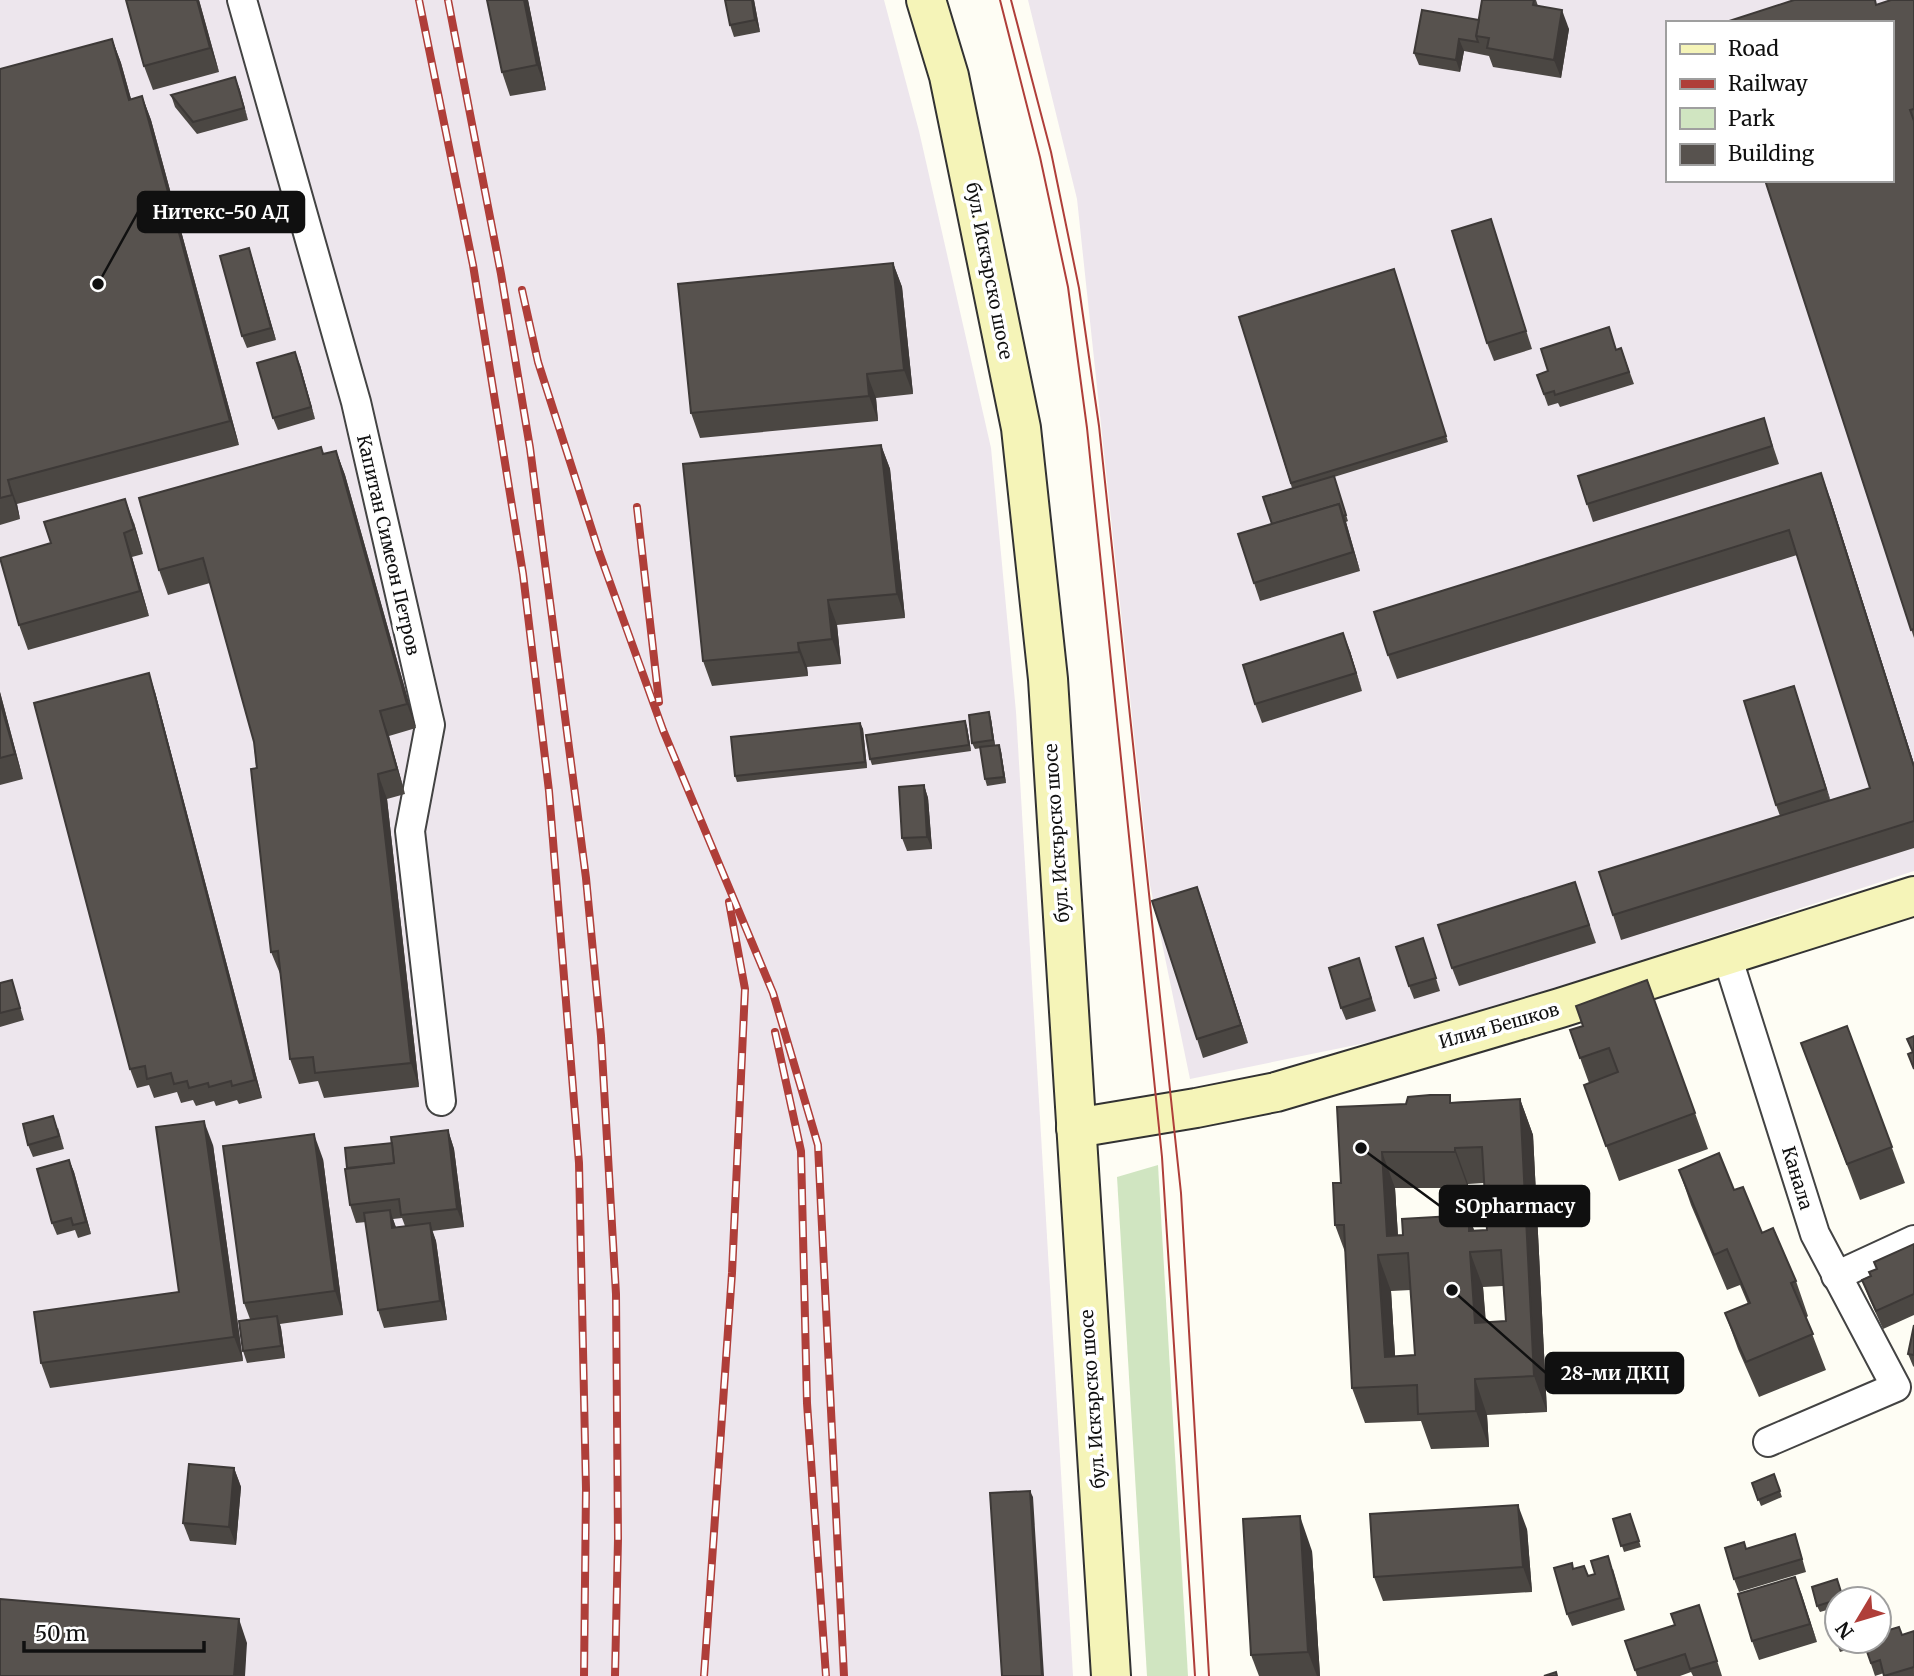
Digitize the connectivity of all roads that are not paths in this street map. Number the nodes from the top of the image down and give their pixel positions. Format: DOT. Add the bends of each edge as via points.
graph roads {
  1 [pos="242,0"];
  2 [pos="926,0"];
  3 [pos="1914,896"];
  4 [pos="1727,956"];
  5 [pos="440,1101"];
  6 [pos="1076,1128"];
  7 [pos="1914,1240"];
  8 [pos="1836,1276"];
  9 [pos="1768,1442"];
  10 [pos="1111,1676"];
  1 -- 5 [label="street, Капитан Симеон Петров" via="356,402 430,725 410,831"];
  2 -- 6 [label="main road, бул. Искърско шосе" via="949,76 1021,428 1048,678"];
  3 -- 4 [label="main road, Илия Бешков"];
  4 -- 6 [label="main road, Илия Бешков" via="1276,1092"];
  4 -- 8 [label="street, Канала" via="1815,1234"];
  6 -- 10 [label="main road, бул. Искърско шосе"];
  7 -- 8 [label="street"];
  8 -- 9 [label="street, Канала" via="1896,1387"];
}
